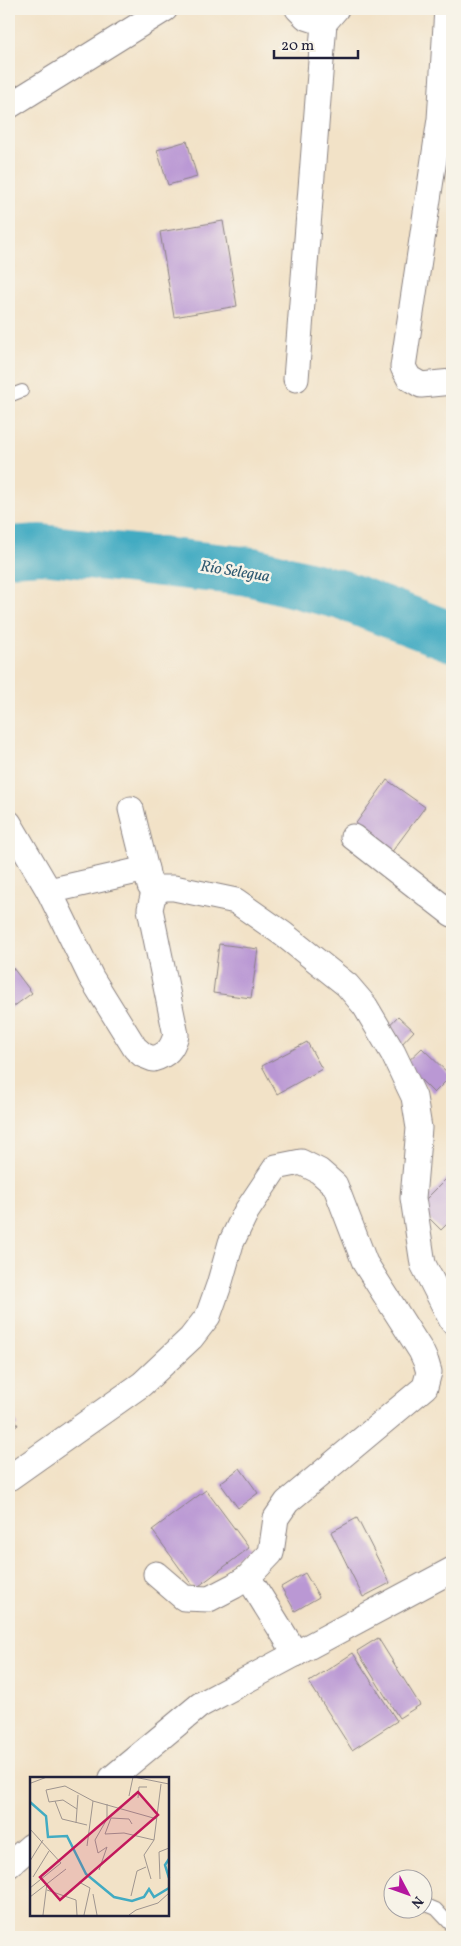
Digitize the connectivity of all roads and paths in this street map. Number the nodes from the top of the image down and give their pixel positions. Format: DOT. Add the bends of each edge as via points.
graph roads {
  1 [pos="165,9"];
  2 [pos="298,9"];
  3 [pos="447,9"];
  4 [pos="330,16"];
  5 [pos="9,106"];
  6 [pos="296,379"];
  7 [pos="452,382"];
  8 [pos="22,391"];
  9 [pos="9,396"];
  10 [pos="131,809"];
  11 [pos="9,823"];
  12 [pos="353,836"];
  13 [pos="146,870"];
  14 [pos="49,891"];
  15 [pos="153,896"];
  16 [pos="452,914"];
  17 [pos="452,1321"];
  18 [pos="9,1478"];
  19 [pos="452,1570"];
  20 [pos="156,1574"];
  21 [pos="248,1577"];
  22 [pos="296,1654"];
  23 [pos="113,1777"];
  24 [pos="30,1847"];
  25 [pos="9,1865"];
  26 [pos="434,1908"];
  27 [pos="452,1926"];
  1 -- 5 [label="street"];
  2 -- 4 [label="street" via="306,17"];
  3 -- 7 [label="street" via="440,119 403,367 409,378 421,385"];
  4 -- 6 [label="street"];
  8 -- 9 [label="lane"];
  10 -- 13 [label="street"];
  11 -- 14 [label="street"];
  12 -- 16 [label="street"];
  13 -- 14 [label="street"];
  13 -- 15 [label="street"];
  14 -- 15 [label="street" via="91,977 135,1048 153,1059 164,1056 173,1047 176,1035 150,909"];
  15 -- 17 [label="street" via="162,888 174,888 236,900 347,985 365,1006 414,1097 419,1128 413,1198 423,1264"];
  18 -- 21 [label="street" via="142,1384 191,1338 208,1316 231,1243 246,1212 276,1167 301,1162 318,1170 335,1185 365,1263 421,1351 429,1372 425,1387 418,1394 287,1502 276,1518 271,1553"];
  19 -- 22 [label="street"];
  20 -- 21 [label="street" via="184,1598 209,1599"];
  21 -- 22 [label="street"];
  22 -- 23 [label="street" via="200,1706"];
  24 -- 25 [label="street"];
  26 -- 27 [label="lane"];
}
